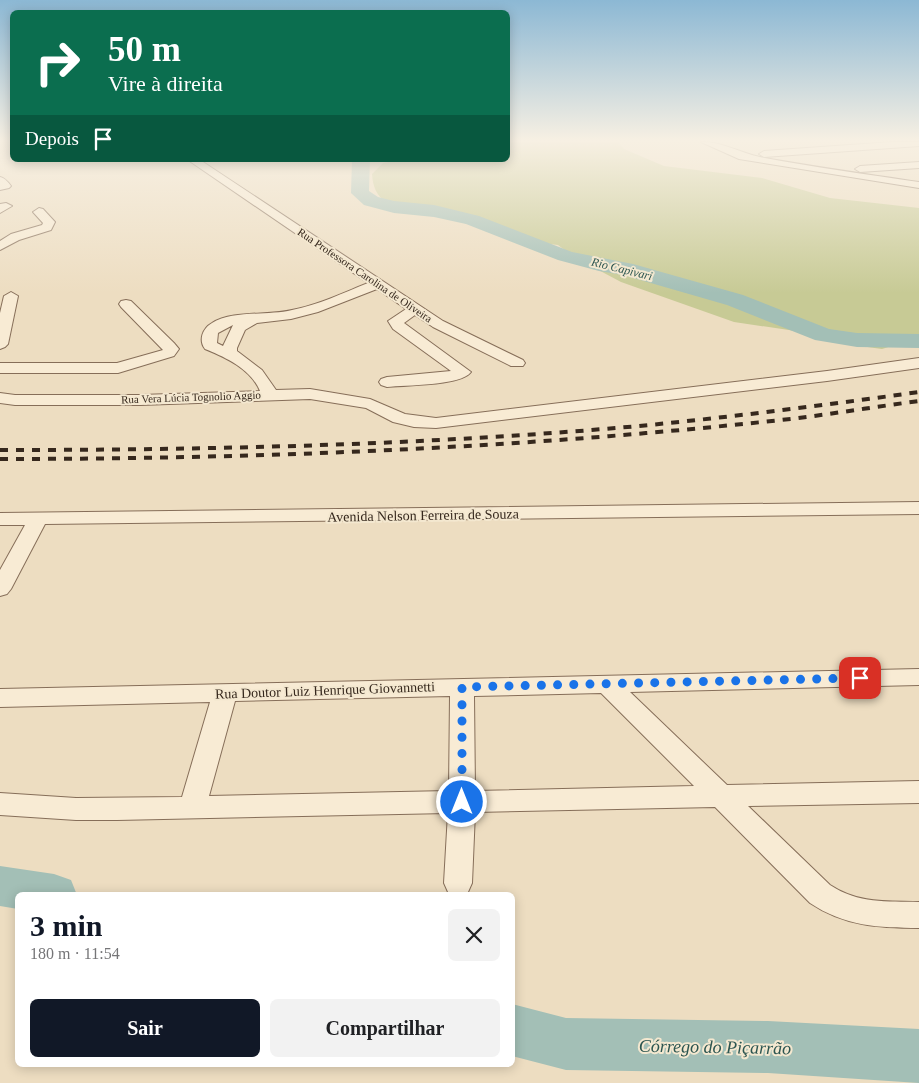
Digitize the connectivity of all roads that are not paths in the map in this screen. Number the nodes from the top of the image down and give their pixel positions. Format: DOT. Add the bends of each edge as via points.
graph roads {
  1 [pos="242,193"];
  2 [pos="39,212"];
  3 [pos="0,246"];
  4 [pos="379,284"];
  5 [pos="11,296"];
  6 [pos="126,304"];
  7 [pos="416,309"];
  8 [pos="254,319"];
  9 [pos="0,344"];
  10 [pos="233,355"];
  11 [pos="517,363"];
  12 [pos="919,363"];
  13 [pos="0,368"];
  14 [pos="387,382"];
  15 [pos="269,394"];
  16 [pos="0,398"];
  17 [pos="919,496"];
  18 [pos="846,508"];
  19 [pos="919,508"];
  20 [pos="0,519"];
  21 [pos="38,519"];
  22 [pos="0,589"];
  23 [pos="919,677"];
  24 [pos="607,684"];
  25 [pos="462,687"];
  26 [pos="225,693"];
  27 [pos="0,698"];
  28 [pos="919,792"];
  29 [pos="720,797"];
  30 [pos="462,802"];
  31 [pos="0,804"];
  32 [pos="192,808"];
  33 [pos="458,883"];
  34 [pos="919,914"];
  1 -- 4 [label="street, Rua Professora Carolina de Oliveira"];
  2 -- 3 [label="street" via="49,222 47,227"];
  4 -- 7 [label="street, Rua Professora Carolina de Oliveira"];
  4 -- 8 [label="street" via="313,309"];
  5 -- 9 [label="street"];
  6 -- 13 [label="street" via="171,351 104,369"];
  7 -- 11 [label="street, Rua Professora Carolina de Oliveira" via="438,324"];
  7 -- 14 [label="street" via="395,321 398,326 463,372 450,377"];
  8 -- 10 [label="street" via="235,332 229,348"];
  8 -- 10 [label="street, Rua Vera Lúcia Tognolio Aggio" via="218,324 210,332 210,346"];
  10 -- 15 [label="street, Rua Vera Lúcia Tognolio Aggio" via="256,372 265,382"];
  12 -- 15 [label="street" via="436,422 407,420 355,401 310,394"];
  15 -- 16 [label="street, Rua Vera Lúcia Tognolio Aggio" via="140,400"];
  17 -- 18 [label="street, Avenida Nelson Ferreira de Souza"];
  18 -- 19 [label="street, Avenida Nelson Ferreira de Souza"];
  18 -- 21 [label="street, Avenida Nelson Ferreira de Souza"];
  20 -- 21 [label="street, Avenida Nelson Ferreira de Souza"];
  21 -- 22 [label="street"];
  23 -- 24 [label="street, Rua Doutor Luiz Henrique Giovannetti"];
  24 -- 25 [label="street, Rua Doutor Luiz Henrique Giovannetti"];
  24 -- 29 [label="street"];
  25 -- 26 [label="street, Rua Doutor Luiz Henrique Giovannetti"];
  25 -- 30 [label="street"];
  26 -- 27 [label="street, Rua Doutor Luiz Henrique Giovannetti"];
  26 -- 32 [label="street"];
  28 -- 29 [label="street"];
  29 -- 30 [label="street"];
  29 -- 34 [label="street" via="834,904 869,914"];
  30 -- 32 [label="street"];
  30 -- 33 [label="street"];
  31 -- 32 [label="street" via="76,809"];
}
